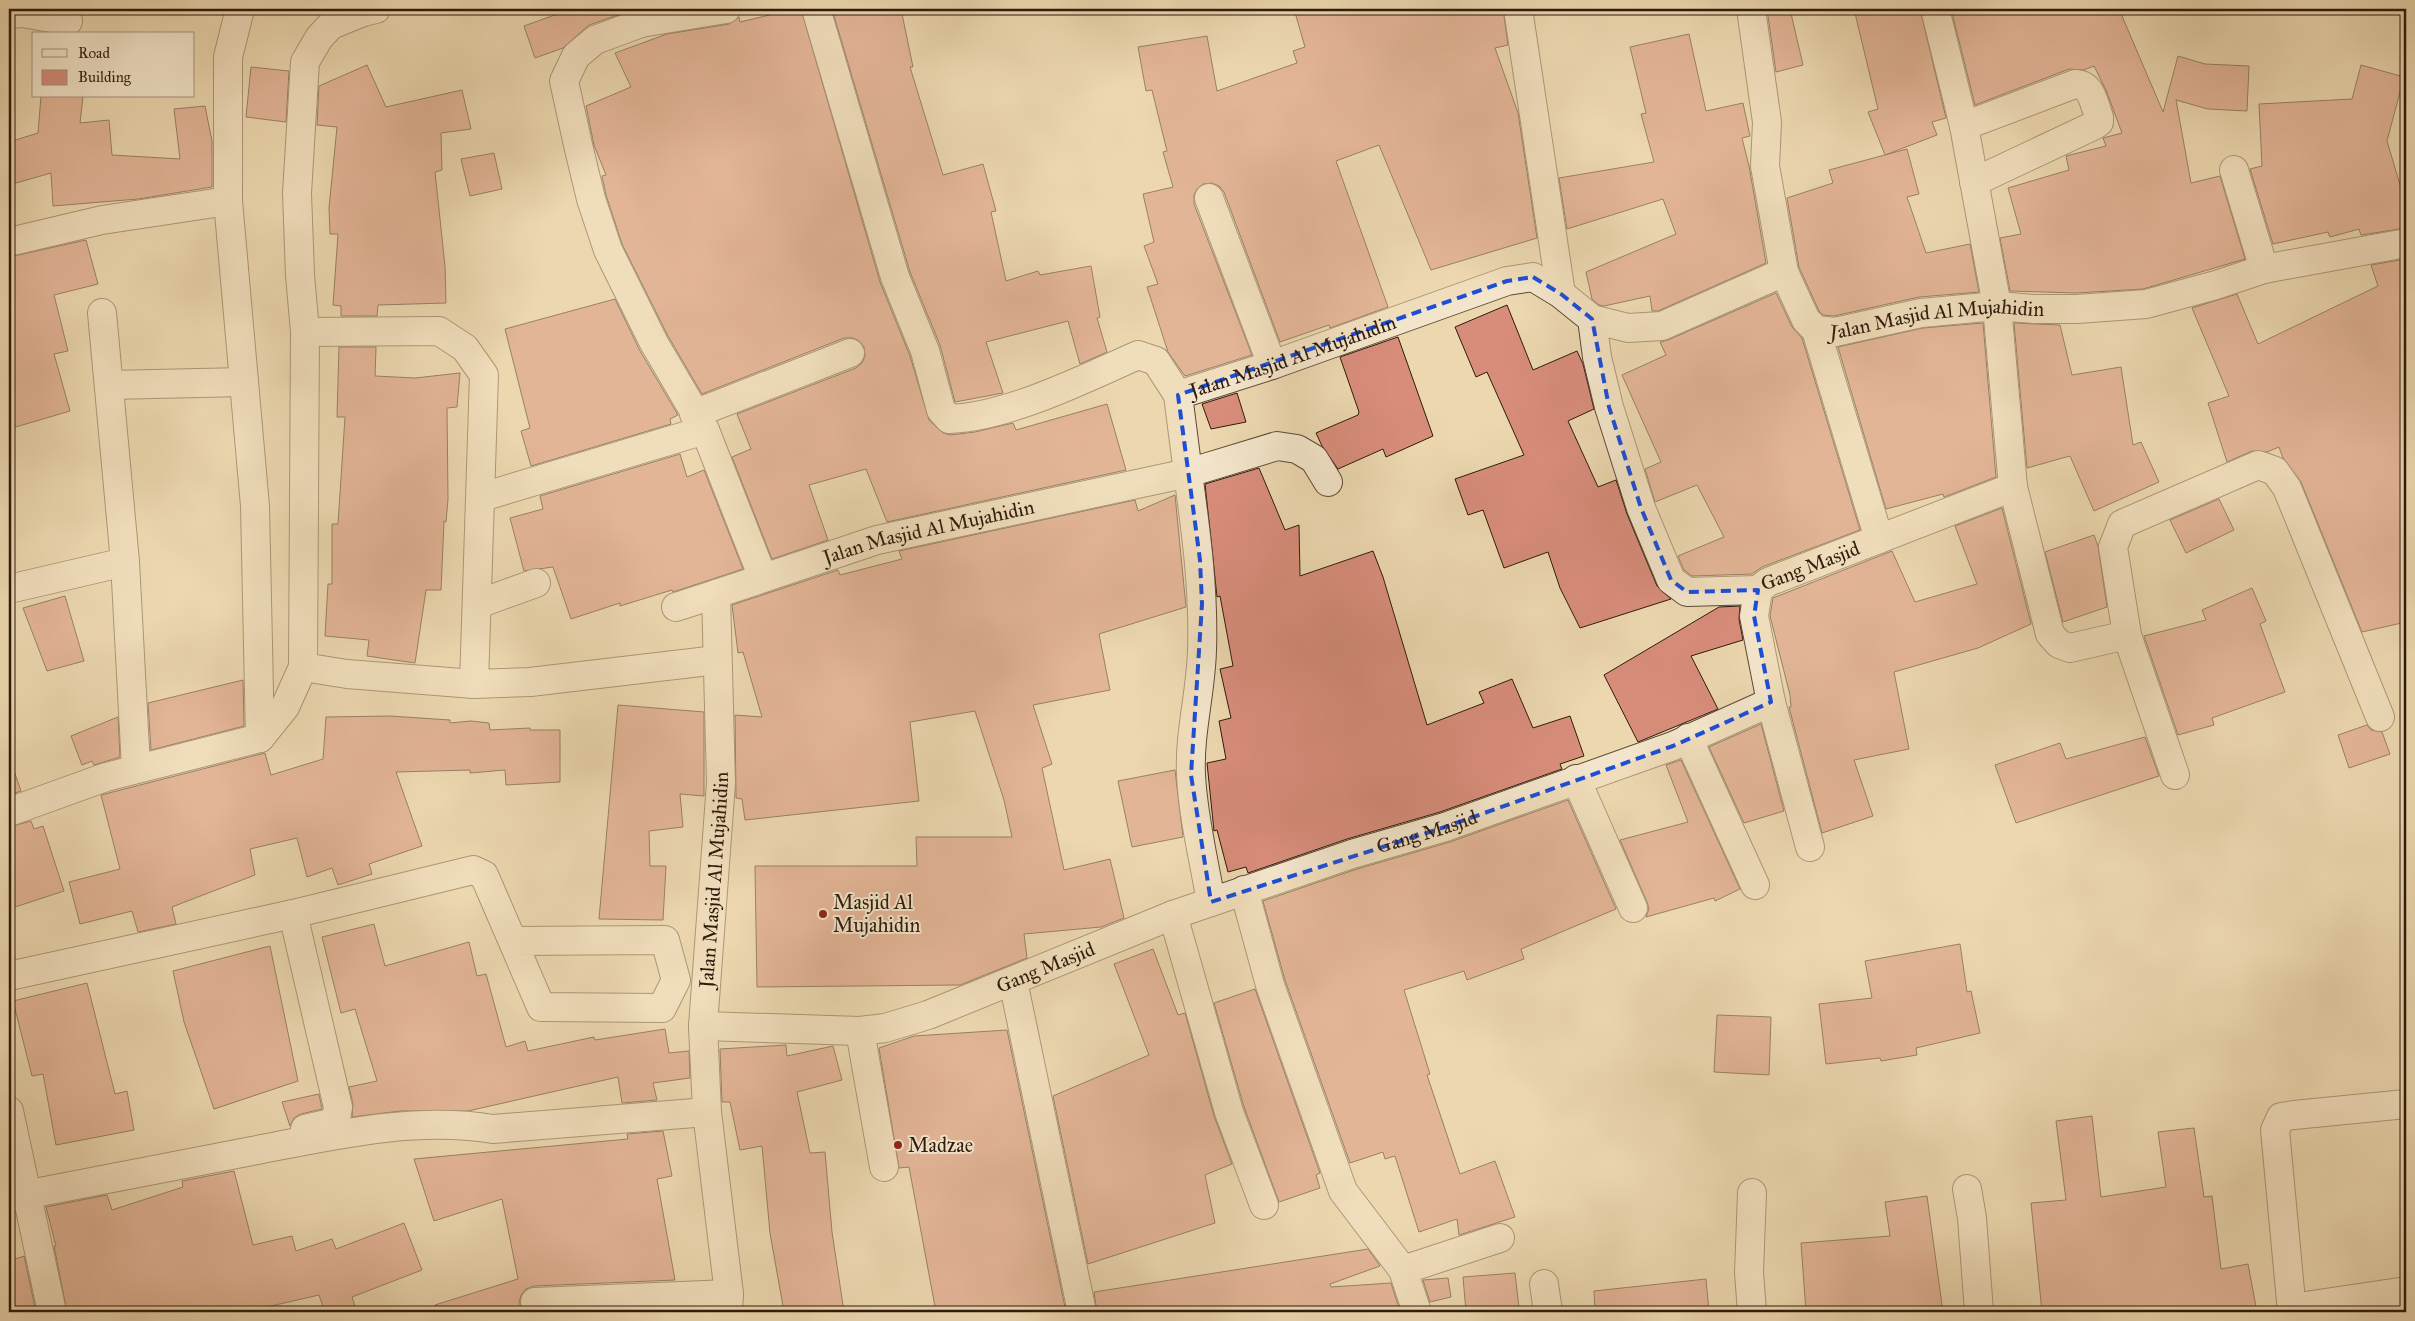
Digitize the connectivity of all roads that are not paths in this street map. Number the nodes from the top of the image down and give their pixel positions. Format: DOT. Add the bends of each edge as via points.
graph roads {
  1 [pos="240,9"];
  2 [pos="376,9"];
  3 [pos="726,9"];
  4 [pos="816,9"];
  5 [pos="1518,9"];
  6 [pos="1751,9"];
  7 [pos="1935,9"];
  8 [pos="9,14"];
  9 [pos="638,16"];
  10 [pos="68,21"];
  11 [pos="1964,126"];
  12 [pos="2234,170"];
  13 [pos="1974,182"];
  14 [pos="1209,198"];
  15 [pos="228,201"];
  16 [pos="9,242"];
  17 [pos="2406,244"];
  18 [pos="2264,269"];
  19 [pos="1784,272"];
  20 [pos="1561,294"];
  21 [pos="1997,306"];
  22 [pos="102,313"];
  23 [pos="1592,319"];
  24 [pos="1816,330"];
  25 [pos="305,332"];
  26 [pos="850,353"];
  27 [pos="1272,365"];
  28 [pos="244,382"];
  29 [pos="109,385"];
  30 [pos="1178,395"];
  31 [pos="700,422"];
  32 [pos="1188,473"];
  33 [pos="1328,482"];
  34 [pos="2013,487"];
  35 [pos="482,497"];
  36 [pos="1879,539"];
  37 [pos="125,562"];
  38 [pos="763,578"];
  39 [pos="536,583"];
  40 [pos="9,589"];
  41 [pos="1758,590"];
  42 [pos="716,594"];
  43 [pos="478,604"];
  44 [pos="676,606"];
  45 [pos="2127,635"];
  46 [pos="717,660"];
  47 [pos="303,667"];
  48 [pos="474,684"];
  49 [pos="1771,702"];
  50 [pos="2380,717"];
  51 [pos="260,738"];
  52 [pos="1688,738"];
  53 [pos="136,768"];
  54 [pos="2175,775"];
  55 [pos="1576,779"];
  56 [pos="9,812"];
  57 [pos="1810,847"];
  58 [pos="1755,885"];
  59 [pos="1244,890"];
  60 [pos="1211,902"];
  61 [pos="1633,908"];
  62 [pos="293,914"];
  63 [pos="1173,915"];
  64 [pos="512,941"];
  65 [pos="9,976"];
  66 [pos="1012,981"];
  67 [pos="703,1026"];
  68 [pos="860,1031"];
  69 [pos="2406,1104"];
  70 [pos="9,1111"];
  71 [pos="708,1112"];
  72 [pos="884,1167"];
  73 [pos="1967,1190"];
  74 [pos="20,1191"];
  75 [pos="1752,1193"];
  76 [pos="1264,1205"];
  77 [pos="1500,1238"];
  78 [pos="1404,1270"];
  79 [pos="1544,1284"];
  80 [pos="2406,1291"];
  81 [pos="535,1302"];
  82 [pos="729,1303"];
  83 [pos="2292,1310"];
  84 [pos="52,1312"];
  85 [pos="1082,1312"];
  86 [pos="1417,1312"];
  87 [pos="1548,1312"];
  88 [pos="1752,1312"];
  89 [pos="1979,1312"];
  1 -- 15 [label="street" via="228,57"];
  2 -- 25 [label="street" via="331,25 305,62 297,193"];
  3 -- 9 [label="street"];
  4 -- 30 [label="street" via="895,278 945,415 950,419 968,418 1038,398 1138,355 1156,361"];
  5 -- 20 [label="street"];
  6 -- 19 [label="street" via="1767,122 1765,166"];
  7 -- 11 [label="street"];
  8 -- 10 [label="street" via="23,13"];
  9 -- 31 [label="street" via="595,40 576,56 564,81 591,199 608,250 654,343"];
  11 -- 13 [label="street"];
  11 -- 13 [label="street" via="2076,84 2088,88 2099,117 2095,125"];
  12 -- 18 [label="street"];
  13 -- 21 [label="street"];
  14 -- 27 [label="street"];
  15 -- 16 [label="street" via="102,220"];
  15 -- 28 [label="street"];
  17 -- 18 [label="street, Jalan Masjid Al Mujahidin"];
  18 -- 21 [label="street, Jalan Masjid Al Mujahidin" via="2146,304 2077,310"];
  19 -- 23 [label="street, Jalan Masjid Al Mujahidin" via="1662,326 1628,328"];
  19 -- 24 [label="street, Jalan Masjid Al Mujahidin" via="1806,320"];
  20 -- 23 [label="street, Jalan Masjid Al Mujahidin"];
  20 -- 27 [label="street, Jalan Masjid Al Mujahidin" via="1533,276 1507,281"];
  21 -- 24 [label="street, Jalan Masjid Al Mujahidin" via="1921,313 1835,332"];
  21 -- 34 [label="street"];
  22 -- 29 [label="street"];
  23 -- 41 [label="street" via="1609,407 1641,508 1671,580 1688,592"];
  24 -- 36 [label="street"];
  25 -- 35 [label="street" via="439,331 466,348 484,375"];
  25 -- 47 [label="street"];
  26 -- 31 [label="street"];
  27 -- 30 [label="street, Jalan Masjid Al Mujahidin"];
  28 -- 29 [label="street"];
  28 -- 51 [label="street" via="255,506"];
  29 -- 37 [label="street"];
  30 -- 32 [label="street, Jalan Masjid Al Mujahidin"];
  31 -- 35 [label="street"];
  31 -- 38 [label="street"];
  32 -- 33 [label="street" via="1277,446 1297,449 1314,459"];
  32 -- 38 [label="street, Jalan Masjid Al Mujahidin" via="877,540"];
  32 -- 60 [label="street" via="1200,560 1202,604 1202,652 1191,740 1191,775"];
  34 -- 36 [label="street, Gang Masjid"];
  34 -- 45 [label="street" via="2050,634 2059,644 2070,648"];
  35 -- 43 [label="street"];
  36 -- 41 [label="street, Gang Masjid" via="1768,582"];
  37 -- 40 [label="street"];
  37 -- 53 [label="street"];
  38 -- 42 [label="street, Jalan Masjid Al Mujahidin"];
  39 -- 43 [label="street"];
  41 -- 49 [label="street, Gang Masjid" via="1754,616"];
  42 -- 44 [label="street"];
  42 -- 46 [label="street, Jalan Masjid Al Mujahidin"];
  43 -- 48 [label="street"];
  45 -- 50 [label="street" via="2113,546 2122,524 2258,465 2275,471 2287,488"];
  45 -- 54 [label="street"];
  46 -- 48 [label="street" via="530,682"];
  46 -- 67 [label="street, Jalan Masjid Al Mujahidin" via="721,784"];
  47 -- 48 [label="street" via="347,674"];
  47 -- 51 [label="street" via="285,706"];
  49 -- 52 [label="street, Gang Masjid"];
  49 -- 57 [label="street"];
  51 -- 53 [label="street"];
  52 -- 55 [label="street, Gang Masjid"];
  52 -- 58 [label="street"];
  53 -- 56 [label="street"];
  55 -- 59 [label="street, Gang Masjid" via="1445,827"];
  55 -- 61 [label="street"];
  59 -- 60 [label="street, Gang Masjid"];
  59 -- 78 [label="street" via="1270,985 1343,1191"];
  60 -- 63 [label="street, Gang Masjid"];
  62 -- 64 [label="street" via="473,870 484,875"];
  62 -- 65 [label="street"];
  62 -- 74 [label="street" via="338,1107 336,1119 317,1126"];
  63 -- 66 [label="street, Gang Masjid"];
  63 -- 76 [label="street" via="1229,1112"];
  64 -- 64 [label="street" via="541,1007 662,1008 676,980 665,940"];
  66 -- 68 [label="street, Gang Masjid" via="928,1015 885,1028"];
  66 -- 85 [label="street"];
  67 -- 68 [label="street, Gang Masjid"];
  67 -- 71 [label="street, Jalan Masjid Al Mujahidin"];
  68 -- 72 [label="street"];
  69 -- 83 [label="street" via="2281,1117 2275,1130"];
  70 -- 74 [label="street"];
  71 -- 74 [label="street" via="492,1129 460,1124 421,1124 341,1134"];
  71 -- 82 [label="street, Jalan Masjid Al Mujahidin"];
  73 -- 89 [label="street"];
  74 -- 84 [label="street"];
  75 -- 88 [label="street" via="1749,1273"];
  77 -- 78 [label="street"];
  78 -- 86 [label="street"];
  79 -- 87 [label="street"];
  80 -- 83 [label="street"];
  81 -- 82 [label="street"];
}
